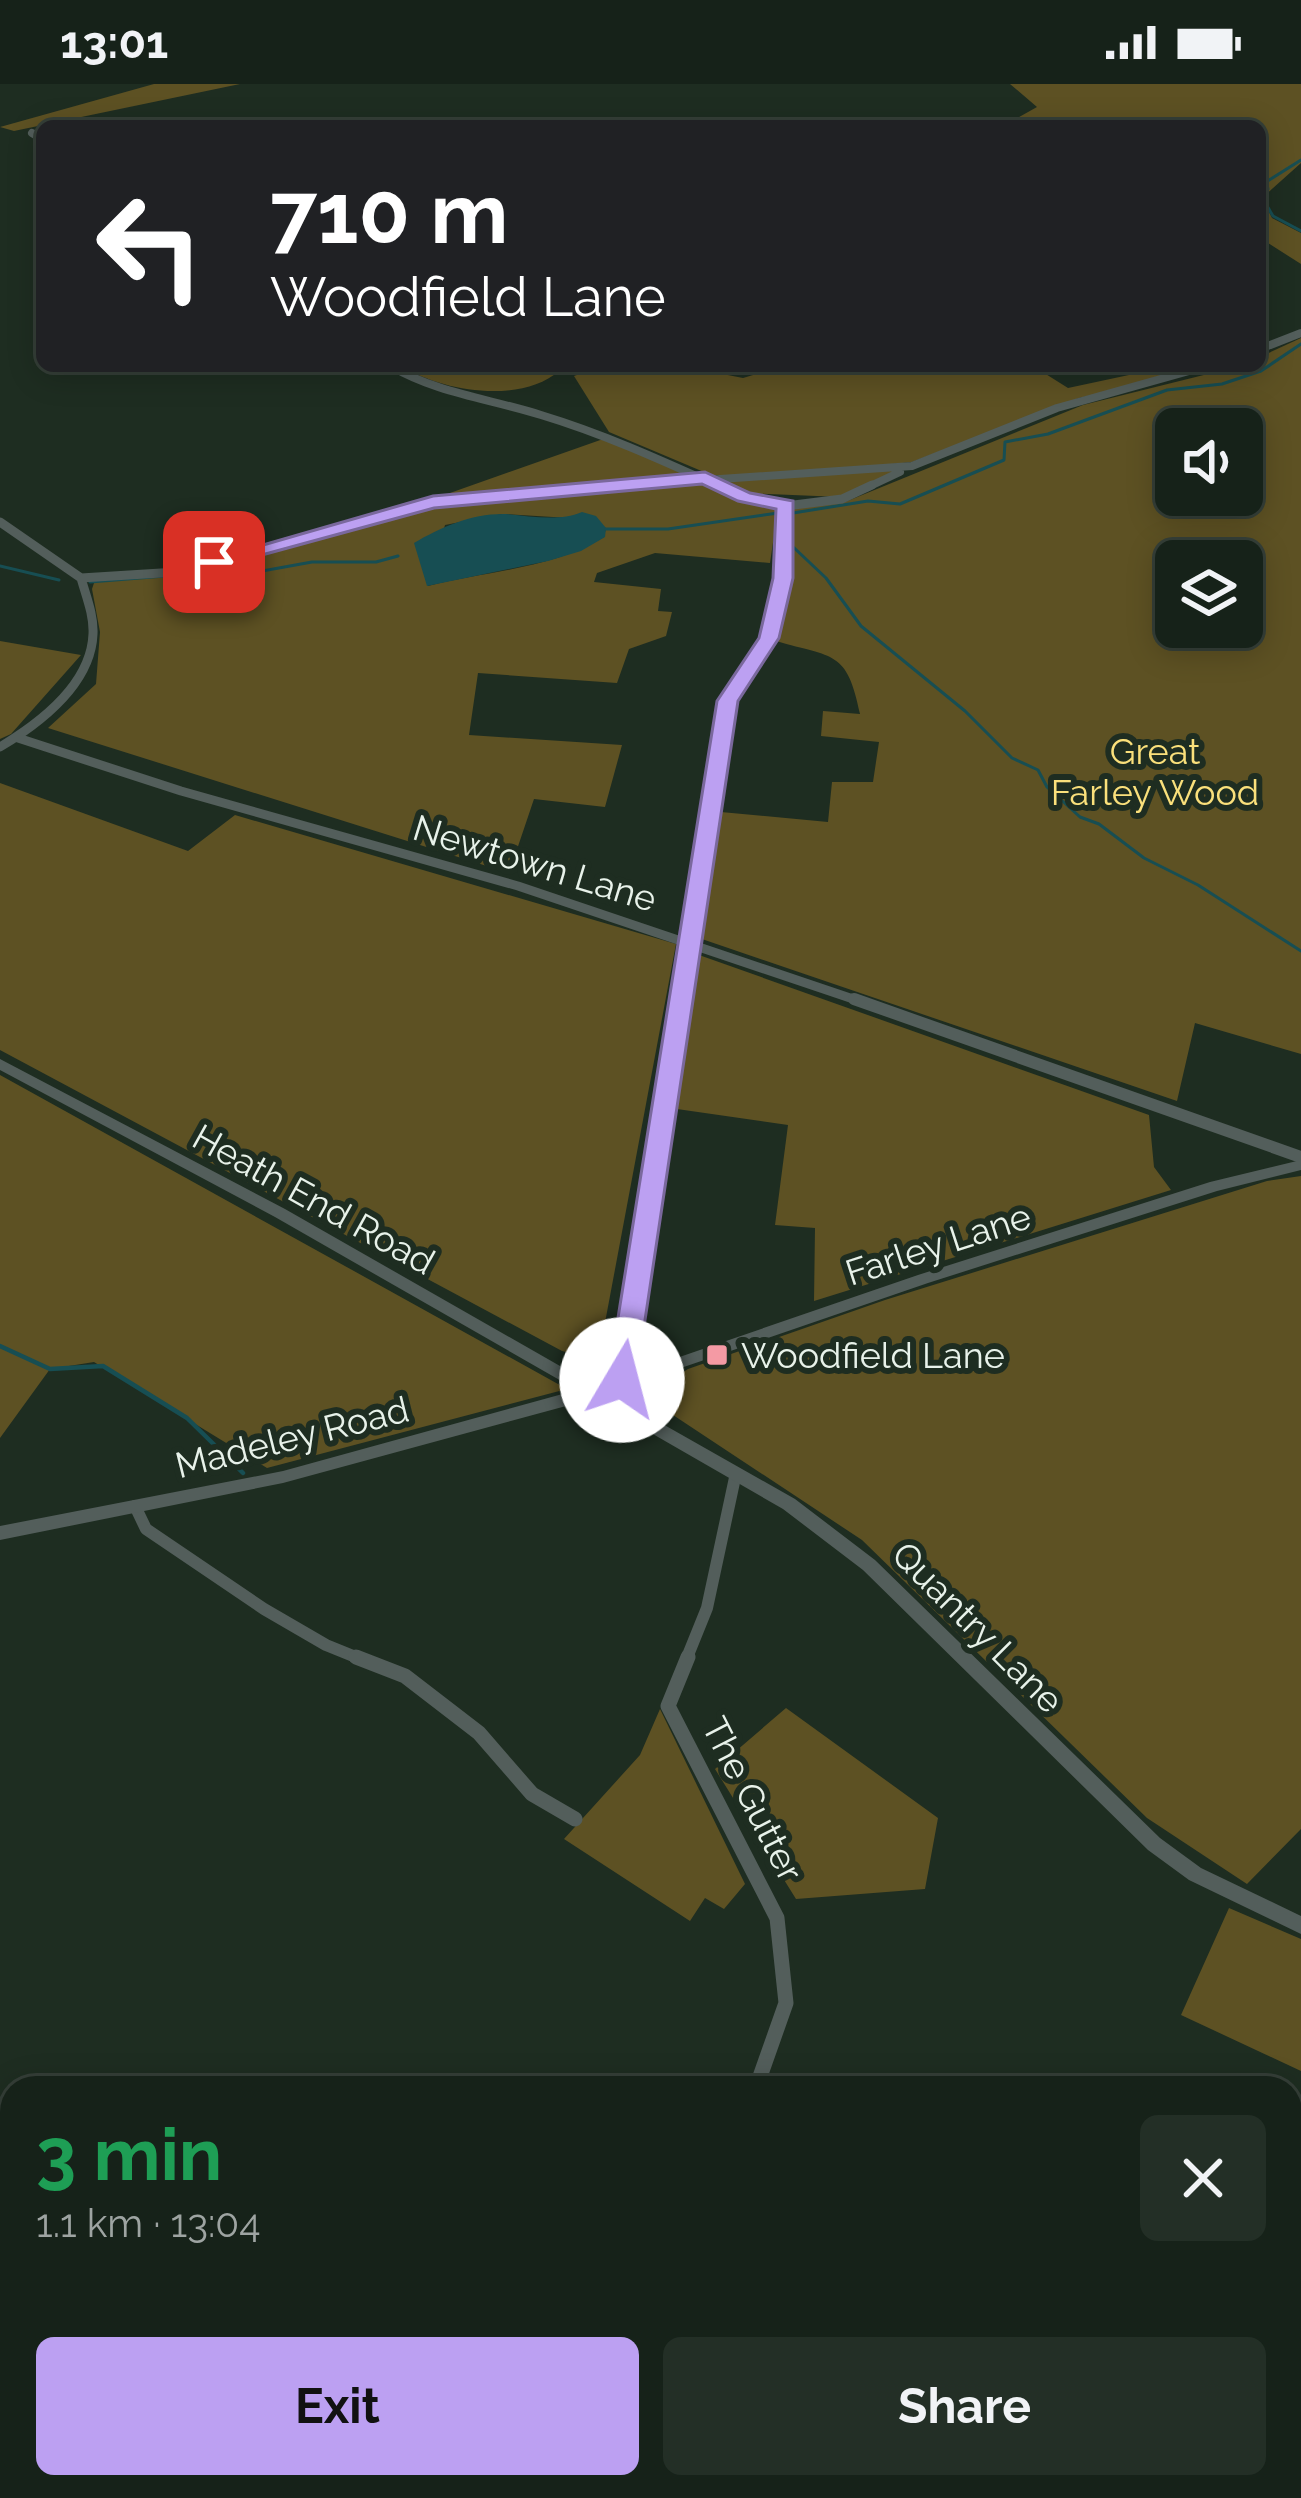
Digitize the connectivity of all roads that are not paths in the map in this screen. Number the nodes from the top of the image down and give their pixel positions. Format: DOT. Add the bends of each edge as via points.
graph roads {
  1 [pos="32,133"];
  2 [pos="36,135"];
  3 [pos="1301,333"];
  4 [pos="1266,347"];
  5 [pos="401,372"];
  6 [pos="1186,372"];
  7 [pos="912,466"];
  8 [pos="705,478"];
  9 [pos="786,506"];
  10 [pos="0,521"];
  11 [pos="81,578"];
  12 [pos="18,738"];
  13 [pos="0,747"];
  14 [pos="688,941"];
  15 [pos="0,1064"];
  16 [pos="1301,1161"];
  17 [pos="622,1380"];
  18 [pos="597,1391"];
  19 [pos="736,1473"];
  20 [pos="136,1506"];
  21 [pos="0,1533"];
  22 [pos="575,1820"];
  23 [pos="1301,1925"];
  24 [pos="760,2076"];
  1 -- 2 [label="street"];
  3 -- 4 [label="street"];
  5 -- 8 [label="street" via="606,435"];
  6 -- 7 [label="street" via="1058,408"];
  7 -- 8 [label="street"];
  7 -- 9 [label="street" via="842,499"];
  8 -- 9 [label="street"];
  8 -- 11 [label="street" via="433,502 177,572"];
  9 -- 14 [label="street" via="783,578 769,638 728,701"];
  10 -- 11 [label="street"];
  11 -- 12 [label="street" via="94,639 73,689"];
  12 -- 13 [label="street"];
  12 -- 14 [label="street, Newtown Lane"];
  14 -- 16 [label="street, Newtown Lane"];
  14 -- 17 [label="street"];
  15 -- 18 [label="street, Heath End Road"];
  16 -- 17 [label="street, Farley Lane"];
  17 -- 18 [label="street, Farley Lane"];
  18 -- 19 [label="street, Quantry Lane"];
  18 -- 20 [label="street, Madeley Road" via="283,1477"];
  19 -- 23 [label="street, Quantry Lane" via="869,1565 1154,1844 1196,1874"];
  19 -- 24 [label="street, The Gutter" via="707,1608 668,1706 777,1918 787,2003"];
  20 -- 21 [label="street, Madeley Road"];
  20 -- 22 [label="street" via="146,1529 264,1610 405,1676 479,1733 532,1794"];
}
